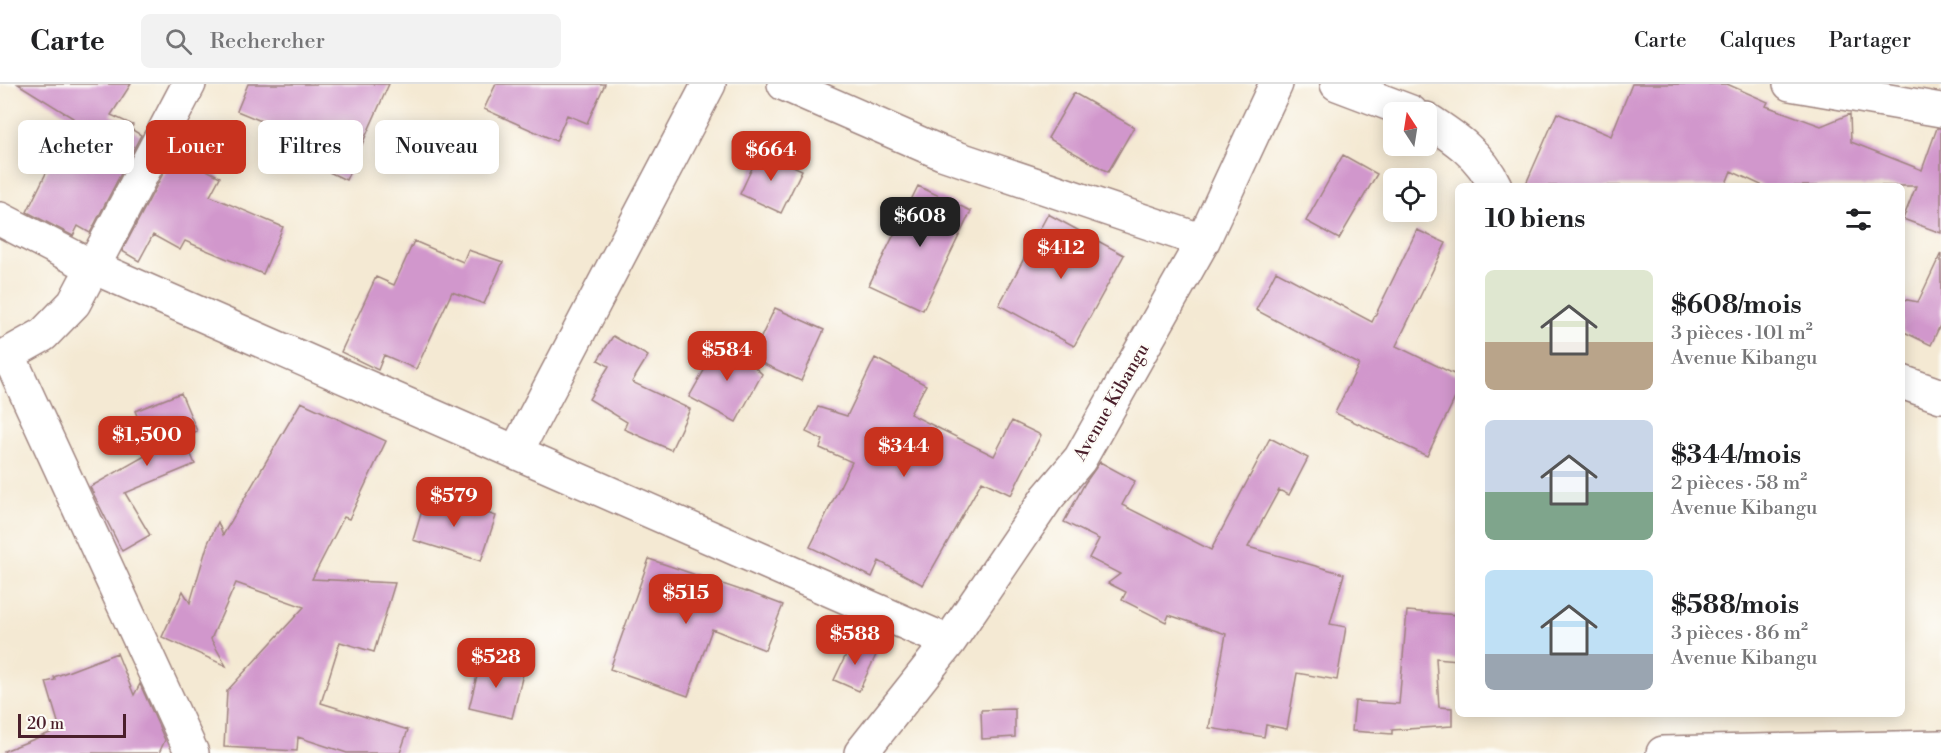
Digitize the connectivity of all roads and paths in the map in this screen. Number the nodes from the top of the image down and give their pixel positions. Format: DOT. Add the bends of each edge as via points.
graph roads {
  1 [pos="189,84"];
  2 [pos="708,84"];
  3 [pos="784,84"];
  4 [pos="1276,84"];
  5 [pos="1336,84"];
  6 [pos="1790,84"];
  7 [pos="1384,102"];
  8 [pos="1941,110"];
  9 [pos="1437,126"];
  10 [pos="1493,183"];
  11 [pos="0,219"];
  12 [pos="1203,241"];
  13 [pos="93,267"];
  14 [pos="4,358"];
  15 [pos="1905,383"];
  16 [pos="1941,396"];
  17 [pos="516,452"];
  18 [pos="950,642"];
  19 [pos="1941,747"];
  20 [pos="192,753"];
  21 [pos="861,753"];
  22 [pos="1663,753"];
  1 -- 13 [label="street"];
  2 -- 17 [label="street"];
  3 -- 12 [label="street" via="942,153"];
  4 -- 12 [label="street, Avenue Kibangu"];
  5 -- 7 [label="street"];
  6 -- 8 [label="street"];
  9 -- 10 [label="street" via="1479,158"];
  11 -- 13 [label="street"];
  12 -- 18 [label="street, Avenue Kibangu" via="1080,459 1047,498"];
  13 -- 14 [label="street" via="74,303 44,335"];
  13 -- 17 [label="street"];
  14 -- 20 [label="street"];
  15 -- 16 [label="street"];
  17 -- 18 [label="street"];
  18 -- 21 [label="street, Avenue Kibangu"];
  19 -- 22 [label="street"];
}
